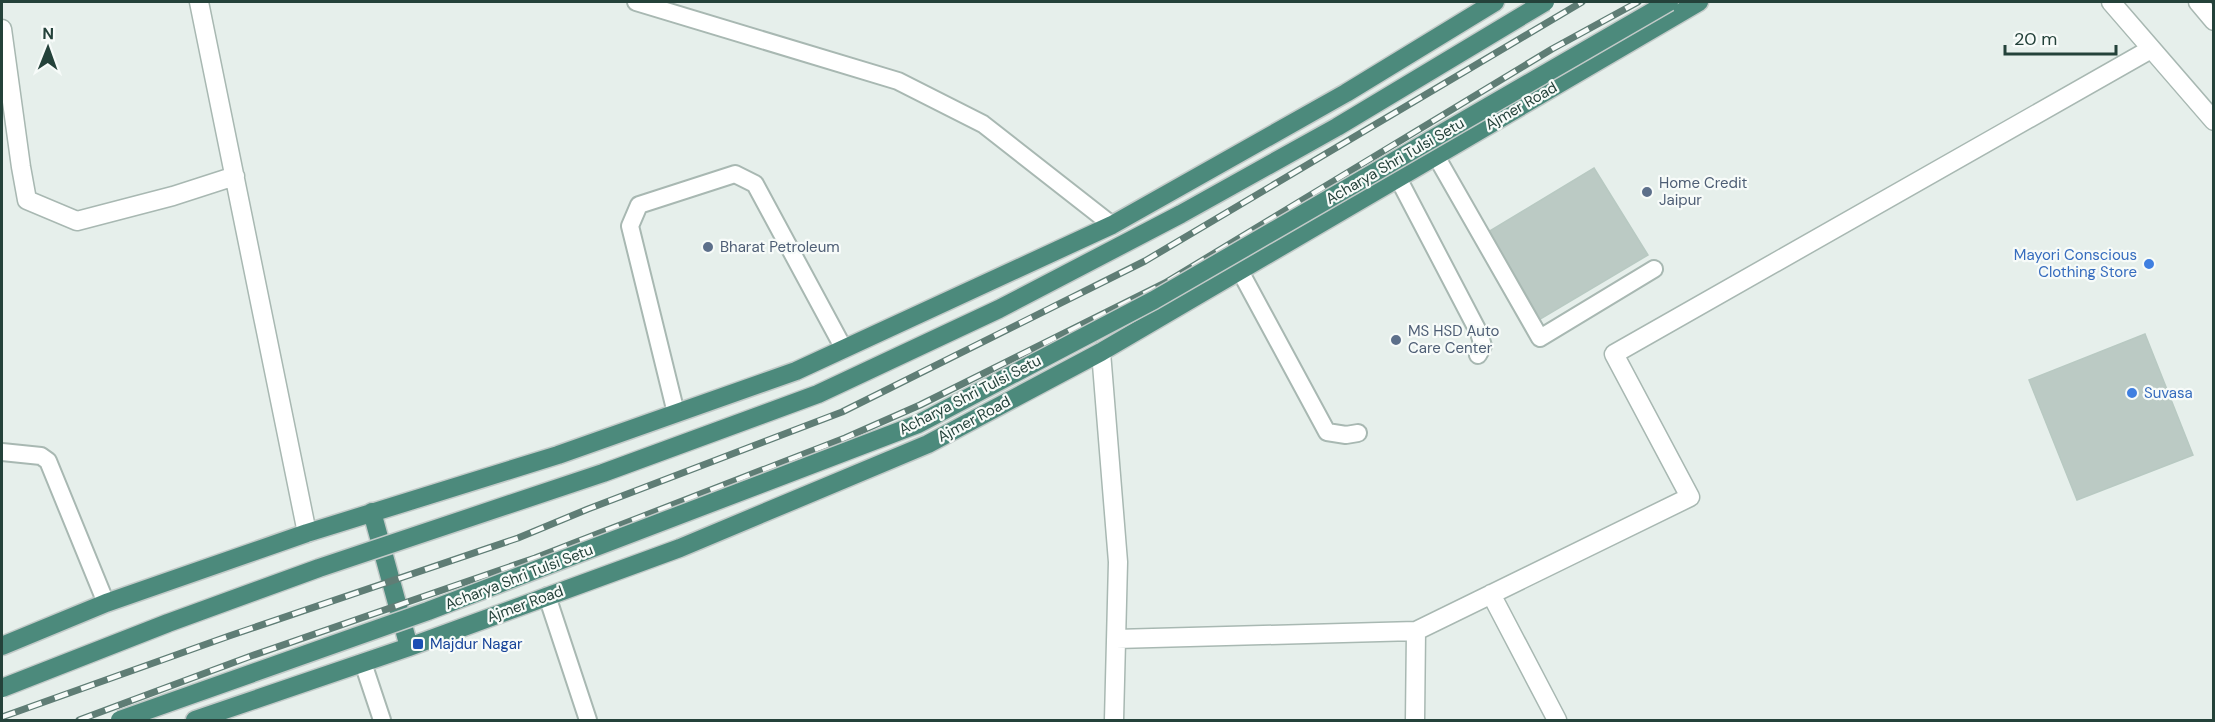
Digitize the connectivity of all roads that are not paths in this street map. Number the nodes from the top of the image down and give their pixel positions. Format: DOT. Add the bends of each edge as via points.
graph roads {
  1 [pos="198,2"];
  2 [pos="636,2"];
  3 [pos="1495,2"];
  4 [pos="1545,2"];
  5 [pos="1669,2"];
  6 [pos="1699,2"];
  7 [pos="2111,2"];
  8 [pos="2198,2"];
  9 [pos="2214,21"];
  10 [pos="2,29"];
  11 [pos="2151,49"];
  12 [pos="2214,121"];
  13 [pos="1436,156"];
  14 [pos="235,176"];
  15 [pos="1398,178"];
  16 [pos="1112,225"];
  17 [pos="1654,269"];
  18 [pos="1240,271"];
  19 [pos="844,349"];
  20 [pos="1101,352"];
  21 [pos="1478,355"];
  22 [pos="676,413"];
  23 [pos="1358,433"];
  24 [pos="2,452"];
  25 [pos="372,512"];
  26 [pos="307,533"];
  27 [pos="1491,594"];
  28 [pos="547,596"];
  29 [pos="106,603"];
  30 [pos="1416,631"];
  31 [pos="1116,639"];
  32 [pos="2,646"];
  33 [pos="409,647"];
  34 [pos="363,663"];
  35 [pos="2,688"];
  36 [pos="120,720"];
  37 [pos="195,720"];
  38 [pos="382,720"];
  39 [pos="588,720"];
  40 [pos="1114,720"];
  41 [pos="1415,720"];
  42 [pos="1557,720"];
  1 -- 14 [label="street"];
  2 -- 16 [label="lane" via="898,81 983,124"];
  3 -- 16 [label="highway" via="1346,93"];
  4 -- 35 [label="highway, bridge" via="1337,127 1181,214 999,309 818,394 603,474 319,568"];
  5 -- 36 [label="highway, Acharya Shri Tulsi Setu, bridge" via="1154,300 918,424 428,611"];
  6 -- 13 [label="highway, Ajmer Road"];
  7 -- 11 [label="street"];
  8 -- 9 [label="street"];
  10 -- 14 [label="street" via="27,200 77,221"];
  11 -- 12 [label="street"];
  11 -- 27 [label="street" via="1614,354 1690,497"];
  13 -- 15 [label="highway, Ajmer Road"];
  13 -- 17 [label="lane" via="1540,338"];
  14 -- 26 [label="street"];
  15 -- 18 [label="highway, Ajmer Road"];
  15 -- 21 [label="lane" via="1479,333 1483,346"];
  16 -- 19 [label="highway"];
  18 -- 20 [label="highway, Ajmer Road"];
  18 -- 23 [label="lane" via="1327,432"];
  19 -- 22 [label="highway" via="796,371"];
  19 -- 22 [label="lane" via="755,184 735,174 639,205 630,226"];
  20 -- 28 [label="highway, Ajmer Road" via="928,444 680,548"];
  20 -- 31 [label="street" via="1118,562"];
  22 -- 25 [label="highway" via="558,455"];
  24 -- 29 [label="lane" via="41,456 48,461"];
  25 -- 26 [label="highway"];
  25 -- 33 [label="highway"];
  26 -- 29 [label="highway"];
  27 -- 30 [label="street"];
  27 -- 42 [label="street"];
  28 -- 33 [label="highway, Ajmer Road"];
  28 -- 39 [label="lane"];
  29 -- 32 [label="highway"];
  30 -- 31 [label="street"];
  30 -- 41 [label="street"];
  31 -- 40 [label="street"];
  33 -- 34 [label="highway, Ajmer Road"];
  34 -- 37 [label="highway, Ajmer Road"];
  34 -- 38 [label="lane"];
}
